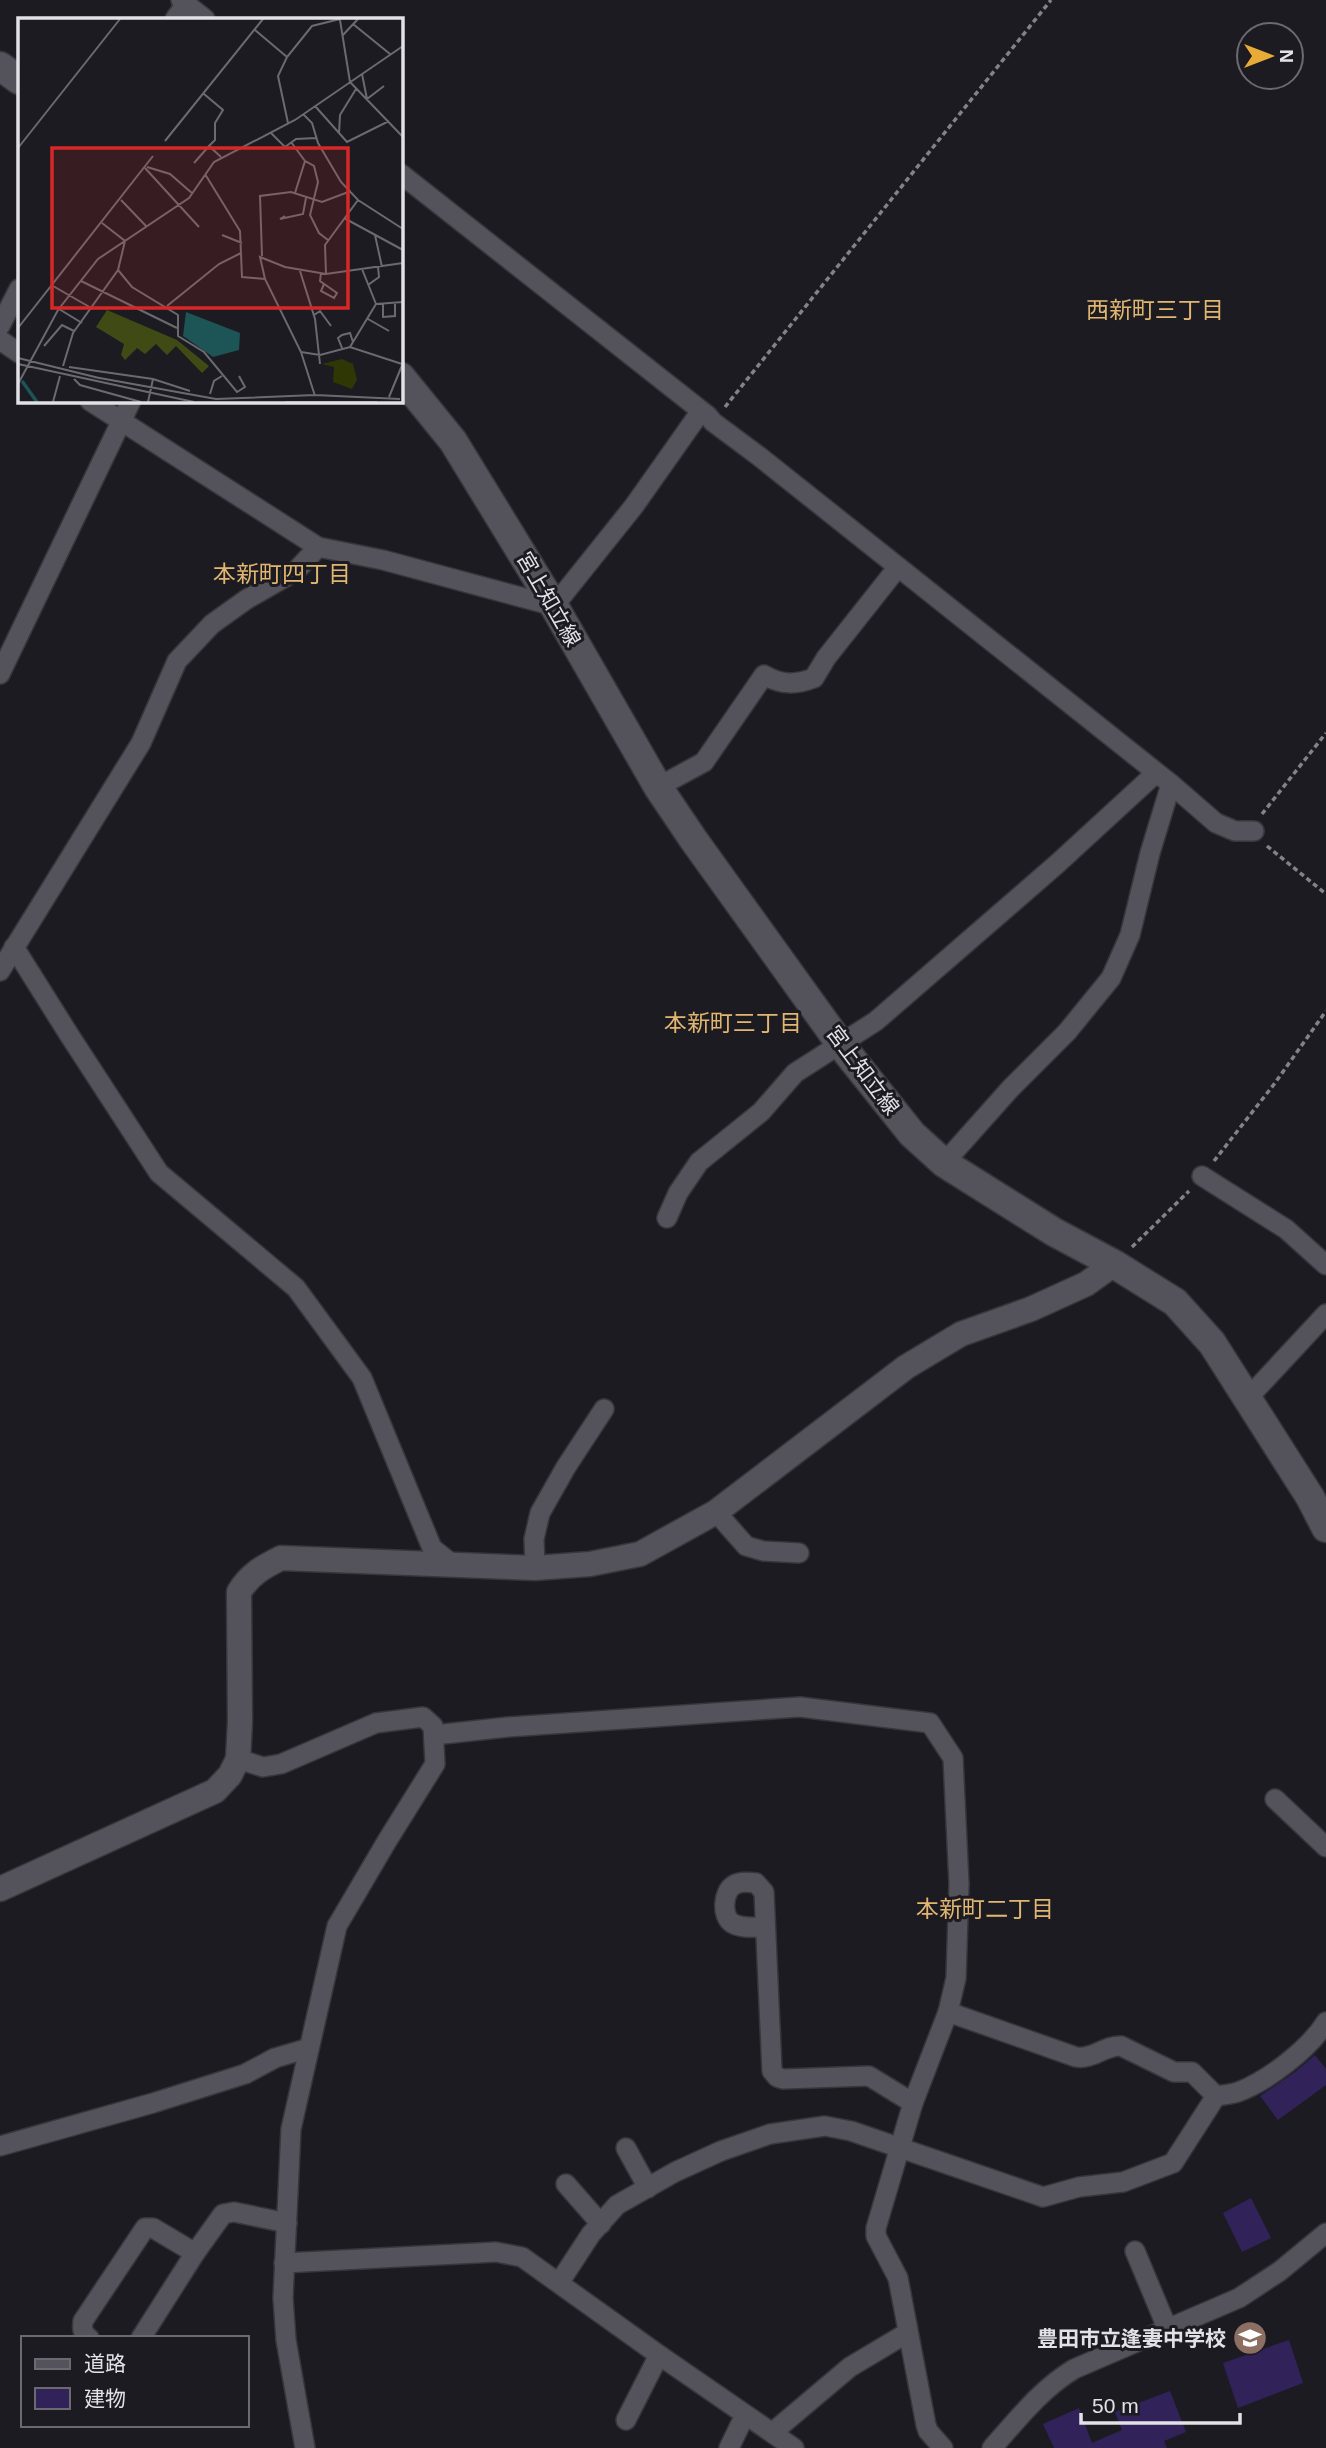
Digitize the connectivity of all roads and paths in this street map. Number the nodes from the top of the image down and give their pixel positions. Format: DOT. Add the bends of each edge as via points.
graph roads {
  1 [pos="1051,0"];
  2 [pos="181,8"];
  3 [pos="203,18"];
  4 [pos="0,66"];
  5 [pos="18,79"];
  6 [pos="402,175"];
  7 [pos="18,291"];
  8 [pos="0,326"];
  9 [pos="0,341"];
  10 [pos="18,352"];
  11 [pos="402,378"];
  12 [pos="92,402"];
  13 [pos="130,402"];
  14 [pos="707,417"];
  15 [pos="120,421"];
  16 [pos="318,547"];
  17 [pos="898,567"];
  18 [pos="554,606"];
  19 [pos="0,674"];
  20 [pos="1326,733"];
  21 [pos="1163,778"];
  22 [pos="658,787"];
  23 [pos="1254,831"];
  24 [pos="1326,894"];
  25 [pos="14,947"];
  26 [pos="0,971"];
  27 [pos="1326,1011"];
  28 [pos="842,1044"];
  29 [pos="944,1163"];
  30 [pos="1202,1176"];
  31 [pos="667,1218"];
  32 [pos="1114,1264"];
  33 [pos="1326,1265"];
  34 [pos="1326,1314"];
  35 [pos="1247,1399"];
  36 [pos="604,1409"];
  37 [pos="1318,1494"];
  38 [pos="716,1513"];
  39 [pos="1326,1528"];
  40 [pos="799,1553"];
  41 [pos="452,1564"];
  42 [pos="535,1568"];
  43 [pos="434,1735"];
  44 [pos="237,1759"];
  45 [pos="1275,1799"];
  46 [pos="1326,1847"];
  47 [pos="0,1889"];
  48 [pos="765,1927"];
  49 [pos="948,2012"];
  50 [pos="1326,2022"];
  51 [pos="309,2048"];
  52 [pos="1216,2095"];
  53 [pos="913,2103"];
  54 [pos="0,2147"];
  55 [pos="626,2148"];
  56 [pos="900,2149"];
  57 [pos="566,2183"];
  58 [pos="648,2188"];
  59 [pos="287,2223"];
  60 [pos="601,2224"];
  61 [pos="1326,2233"];
  62 [pos="1135,2251"];
  63 [pos="195,2253"];
  64 [pos="284,2263"];
  65 [pos="559,2283"];
  66 [pos="1168,2330"];
  67 [pos="907,2333"];
  68 [pos="86,2336"];
  69 [pos="142,2336"];
  70 [pos="659,2355"];
  71 [pos="745,2415"];
  72 [pos="626,2420"];
  73 [pos="773,2432"];
  74 [pos="305,2448"];
  75 [pos="729,2448"];
  76 [pos="794,2448"];
  77 [pos="943,2448"];
  78 [pos="992,2448"];
  1 -- 14 [label="path"];
  2 -- 3 [label="street"];
  4 -- 5 [label="main road"];
  6 -- 14 [label="street"];
  7 -- 8 [label="street"];
  9 -- 10 [label="street"];
  11 -- 18 [label="main road, 宮上知立線" via="453,441"];
  12 -- 15 [label="street"];
  13 -- 15 [label="street"];
  14 -- 17 [label="street"];
  14 -- 18 [label="street"];
  15 -- 16 [label="street"];
  15 -- 19 [label="street"];
  16 -- 18 [label="street"];
  16 -- 25 [label="street" via="296,571 212,624 177,661 141,743"];
  17 -- 21 [label="street"];
  17 -- 22 [label="street" via="814,678 792,684 764,676 704,762"];
  18 -- 22 [label="main road, 宮上知立線"];
  20 -- 23 [label="path" via="1259,818"];
  21 -- 23 [label="street" via="1216,823 1235,831"];
  21 -- 28 [label="street" via="876,1021"];
  21 -- 29 [label="street" via="1130,935 1111,978 1067,1032"];
  22 -- 28 [label="main road, 宮上知立線"];
  23 -- 24 [label="path"];
  25 -- 26 [label="street"];
  25 -- 41 [label="street" via="159,1172 296,1289 362,1378 432,1548"];
  27 -- 30 [label="path"];
  28 -- 29 [label="main road, 宮上知立線" via="912,1134"];
  28 -- 31 [label="street" via="795,1073 761,1112 699,1162"];
  29 -- 32 [label="main road, 宮上知立線"];
  30 -- 32 [label="path"];
  30 -- 33 [label="street" via="1286,1229"];
  32 -- 35 [label="main road, 宮上知立線" via="1175,1302 1212,1343"];
  32 -- 38 [label="street" via="1076,1289 961,1334 905,1367"];
  34 -- 35 [label="street"];
  35 -- 37 [label="main road, 宮上知立線"];
  36 -- 42 [label="street" via="540,1513 534,1539"];
  37 -- 39 [label="main road, 宮上知立線"];
  38 -- 40 [label="street" via="747,1546"];
  38 -- 42 [label="street" via="640,1554"];
  41 -- 42 [label="street"];
  41 -- 44 [label="street" via="281,1558 256,1571 239,1592"];
  43 -- 44 [label="street" via="424,1717 412,1718 376,1723 281,1764 263,1767"];
  43 -- 49 [label="street" via="800,1707 930,1723 953,1758 958,1884 956,1978"];
  43 -- 51 [label="street" via="435,1764 337,1926"];
  44 -- 47 [label="street" via="215,1791"];
  45 -- 46 [label="street"];
  48 -- 53 [label="street" via="772,2071 777,2077 869,2076"];
  49 -- 52 [label="street" via="1085,2059 1121,2046 1174,2072 1192,2072"];
  49 -- 53 [label="street"];
  50 -- 52 [label="street" via="1312,2042 1273,2072 1237,2093"];
  51 -- 54 [label="street" via="275,2058 245,2074"];
  51 -- 59 [label="street" via="291,2129"];
  52 -- 56 [label="street" via="1173,2163 1123,2182 1043,2197"];
  53 -- 56 [label="street"];
  55 -- 58 [label="street"];
  56 -- 58 [label="street" via="825,2126 770,2134 721,2151"];
  56 -- 67 [label="street" via="876,2236 898,2278"];
  57 -- 60 [label="street"];
  58 -- 60 [label="street" via="617,2205"];
  59 -- 63 [label="street" via="234,2212 223,2214"];
  59 -- 64 [label="street"];
  60 -- 65 [label="street"];
  61 -- 66 [label="street" via="1239,2298"];
  62 -- 66 [label="street"];
  63 -- 68 [label="street" via="153,2228 145,2228 83,2321"];
  63 -- 69 [label="street"];
  64 -- 65 [label="street" via="514,2253"];
  64 -- 74 [label="street" via="286,2340"];
  65 -- 70 [label="street"];
  66 -- 78 [label="street" via="1055,2381"];
  67 -- 73 [label="street" via="850,2367"];
  67 -- 77 [label="street" via="926,2425"];
  70 -- 71 [label="street"];
  70 -- 72 [label="street"];
  71 -- 73 [label="street"];
  71 -- 75 [label="street"];
  73 -- 76 [label="street"];
}
